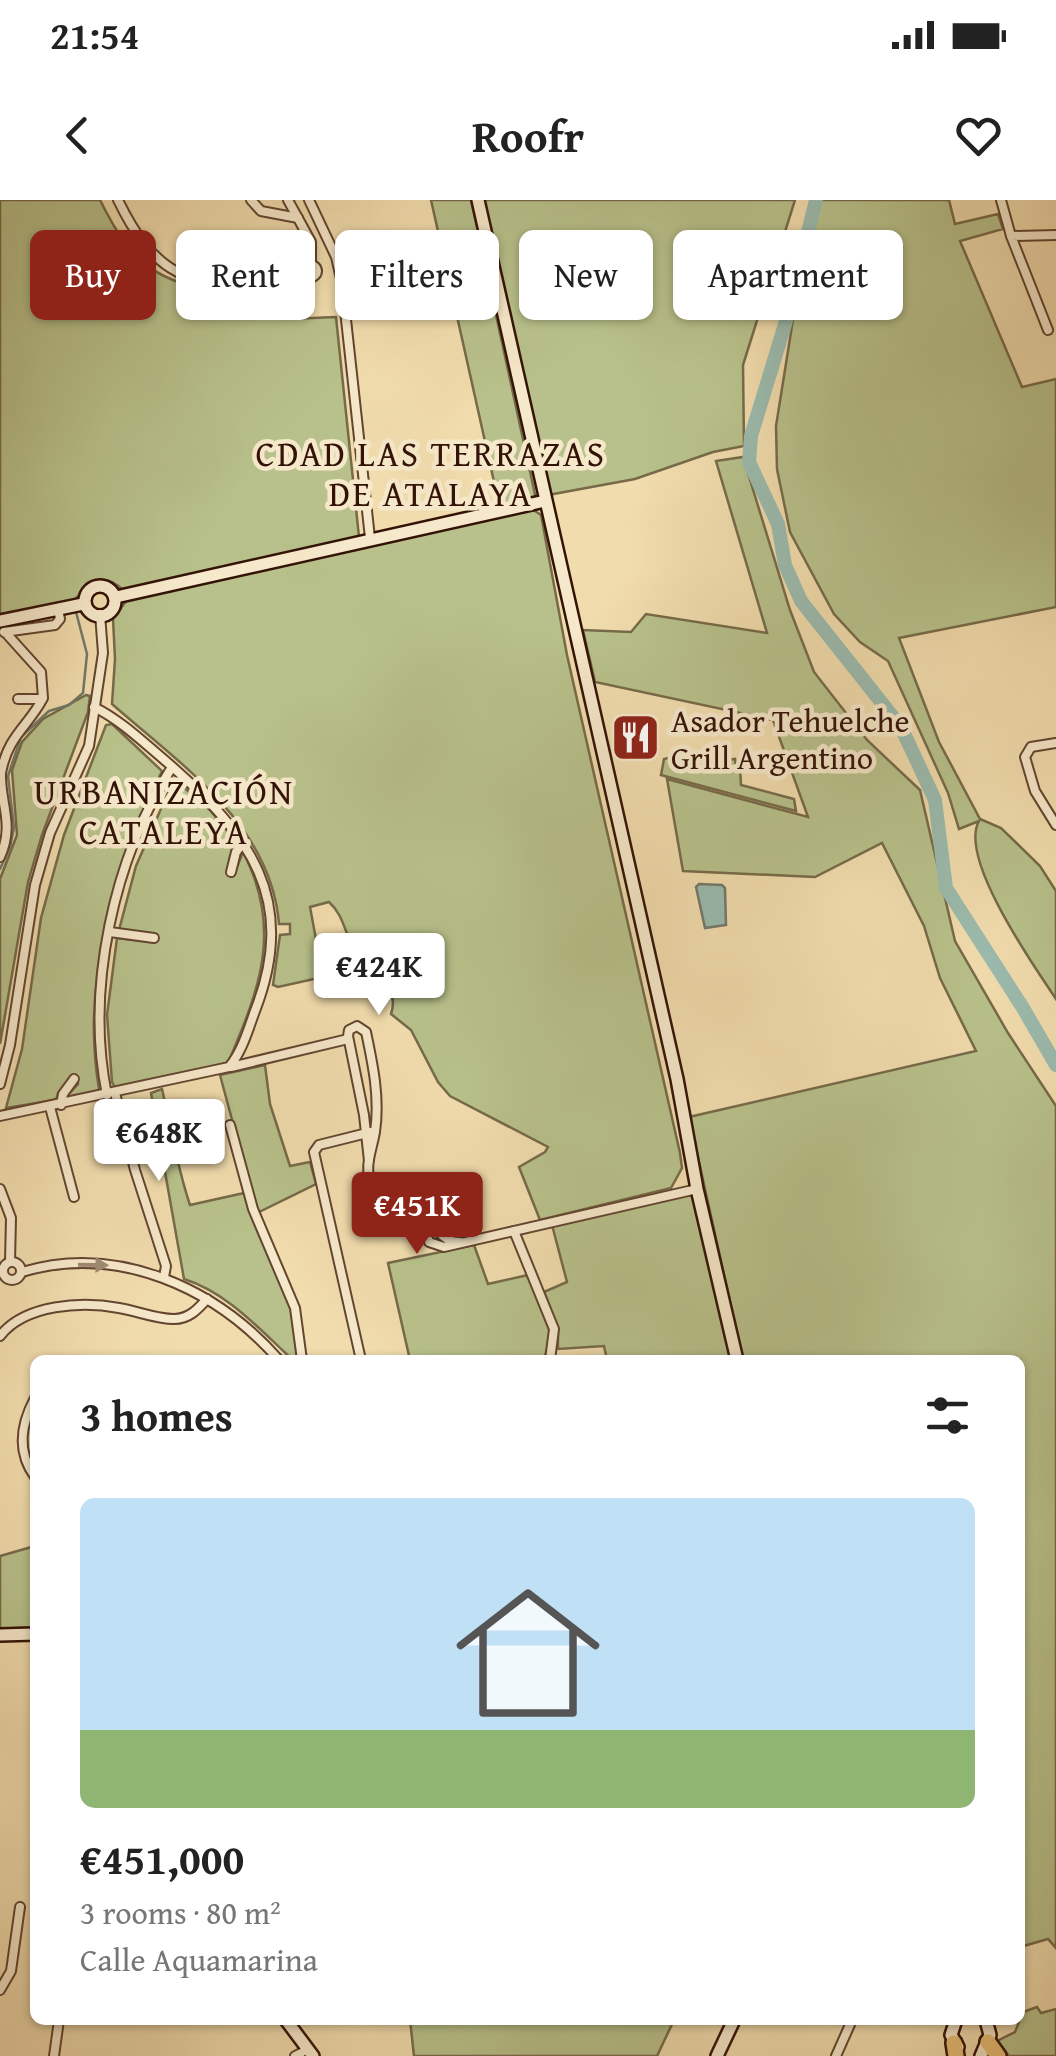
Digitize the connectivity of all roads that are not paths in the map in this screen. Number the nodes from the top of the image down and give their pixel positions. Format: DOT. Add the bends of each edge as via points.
graph roads {
  1 [pos="118,200"];
  2 [pos="251,200"];
  3 [pos="288,200"];
  4 [pos="309,200"];
  5 [pos="478,200"];
  6 [pos="1001,200"];
  7 [pos="298,218"];
  8 [pos="304,230"];
  9 [pos="1056,235"];
  10 [pos="1011,236"];
  11 [pos="335,256"];
  12 [pos="176,272"];
  13 [pos="345,320"];
  14 [pos="1048,330"];
  15 [pos="545,502"];
  16 [pos="370,538"];
  17 [pos="116,596"];
  18 [pos="84,604"];
  19 [pos="100,614"];
  20 [pos="2,628"];
  21 [pos="18,699"];
  22 [pos="42,699"];
  23 [pos="94,707"];
  24 [pos="1056,742"];
  25 [pos="172,767"];
  26 [pos="1056,824"];
  27 [pos="244,842"];
  28 [pos="0,858"];
  29 [pos="231,872"];
  30 [pos="110,932"];
  31 [pos="154,938"];
  32 [pos="348,1039"];
  33 [pos="229,1067"];
  34 [pos="74,1079"];
  35 [pos="0,1084"];
  36 [pos="111,1094"];
  37 [pos="61,1105"];
  38 [pos="50,1107"];
  39 [pos="0,1116"];
  40 [pos="230,1124"];
  41 [pos="371,1132"];
  42 [pos="0,1189"];
  43 [pos="697,1189"];
  44 [pos="74,1197"];
  45 [pos="514,1232"];
  46 [pos="10,1262"];
  47 [pos="22,1272"];
  48 [pos="164,1276"];
  49 [pos="3,1279"];
  50 [pos="207,1299"];
  51 [pos="0,1336"];
  52 [pos="275,1355"];
  53 [pos="301,1355"];
  54 [pos="360,1355"];
  55 [pos="551,1355"];
  56 [pos="737,1355"];
  57 [pos="30,1412"];
  58 [pos="30,1468"];
  59 [pos="30,1634"];
  60 [pos="0,1635"];
  61 [pos="20,1906"];
  62 [pos="0,1990"];
  63 [pos="57,2025"];
  64 [pos="280,2025"];
  65 [pos="288,2025"];
  66 [pos="732,2025"];
  67 [pos="850,2025"];
  68 [pos="988,2025"];
  69 [pos="954,2039"];
  70 [pos="988,2050"];
  71 [pos="303,2055"];
  72 [pos="54,2056"];
  73 [pos="717,2056"];
  74 [pos="836,2056"];
  1 -- 12 [label="street" via="162,264"];
  2 -- 7 [label="street" via="261,211"];
  3 -- 7 [label="street"];
  4 -- 11 [label="street"];
  5 -- 15 [label="main road"];
  6 -- 10 [label="street"];
  7 -- 8 [label="street"];
  9 -- 10 [label="street"];
  10 -- 14 [label="street"];
  13 -- 16 [label="street"];
  15 -- 16 [label="main road"];
  15 -- 43 [label="main road"];
  16 -- 17 [label="main road"];
  17 -- 18 [label="main road" via="92,588"];
  17 -- 19 [label="main road" via="110,611"];
  18 -- 19 [label="main road"];
  18 -- 20 [label="main road"];
  19 -- 23 [label="street"];
  20 -- 22 [label="street" via="41,672"];
  21 -- 22 [label="street"];
  22 -- 28 [label="street" via="4,760 7,836"];
  23 -- 25 [label="street"];
  23 -- 35 [label="street" via="88,746 35,885"];
  24 -- 26 [label="street" via="1025,752 1036,791"];
  25 -- 27 [label="street"];
  25 -- 30 [label="street" via="140,830"];
  27 -- 29 [label="street"];
  27 -- 33 [label="street" via="268,899 270,948 258,1002"];
  30 -- 31 [label="street"];
  30 -- 36 [label="street" via="100,1008"];
  32 -- 33 [label="street"];
  32 -- 41 [label="street"];
  32 -- 41 [label="street" via="354,1026 366,1032 376,1084"];
  33 -- 36 [label="street"];
  34 -- 37 [label="street"];
  36 -- 37 [label="street"];
  36 -- 48 [label="street"];
  37 -- 38 [label="street"];
  38 -- 39 [label="street"];
  38 -- 44 [label="street"];
  40 -- 53 [label="street" via="249,1196 295,1308"];
  41 -- 45 [label="street" via="374,1186 418,1206 438,1234 460,1242"];
  41 -- 54 [label="street" via="315,1147 314,1157"];
  42 -- 46 [label="street" via="11,1218"];
  43 -- 45 [label="street"];
  43 -- 56 [label="main road"];
  45 -- 55 [label="street" via="554,1329"];
  46 -- 47 [label="street"];
  46 -- 49 [label="street"];
  47 -- 48 [label="street, one-way" via="92,1264"];
  47 -- 49 [label="street"];
  48 -- 50 [label="street"];
  50 -- 51 [label="street" via="174,1319 100,1305 52,1310 26,1316"];
  50 -- 52 [label="street"];
  57 -- 58 [label="street" via="22,1434"];
  59 -- 60 [label="main road"];
  61 -- 62 [label="street" via="11,1971"];
  63 -- 72 [label="street"];
  64 -- 71 [label="main road"];
  65 -- 71 [label="main road"];
  66 -- 73 [label="main road"];
  67 -- 74 [label="street"];
  68 -- 70 [label="main road"];
  69 -- 70 [label="main road" via="972,2052"];
}
